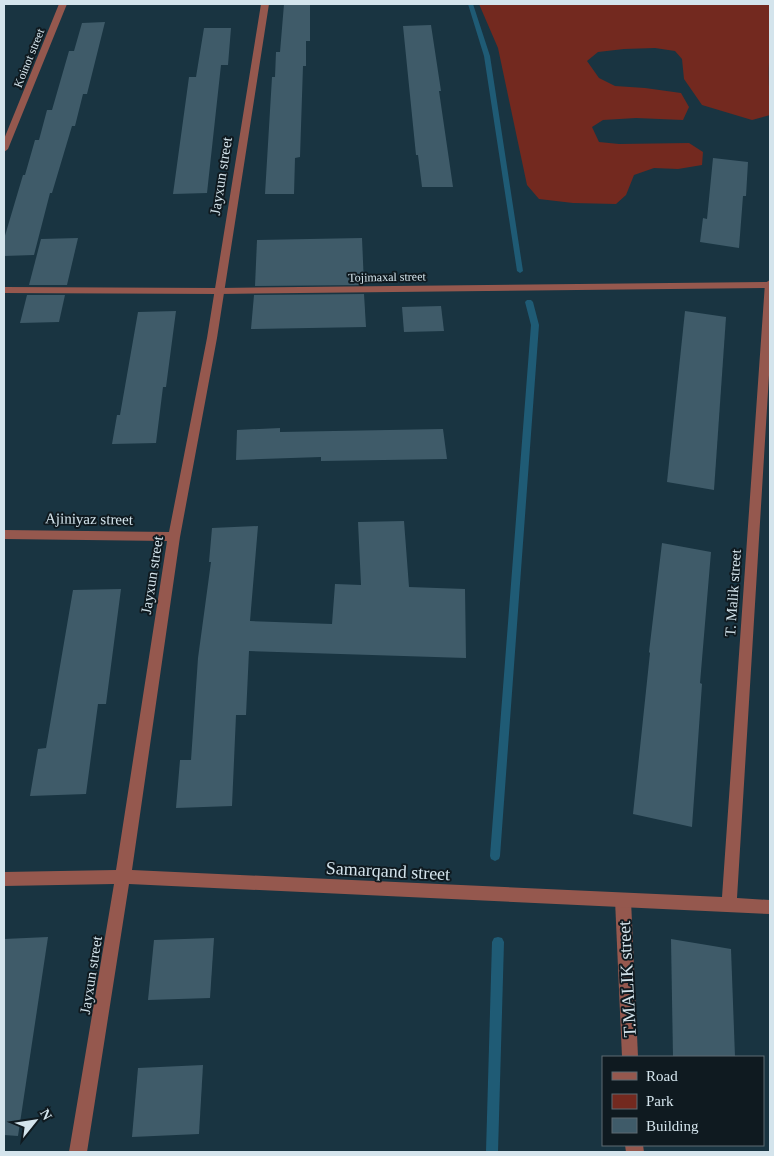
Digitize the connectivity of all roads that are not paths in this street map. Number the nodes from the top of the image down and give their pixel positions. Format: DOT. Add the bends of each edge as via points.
graph roads {
  1 [pos="63,4"];
  2 [pos="265,4"];
  3 [pos="4,149"];
  4 [pos="770,284"];
  5 [pos="4,290"];
  6 [pos="219,291"];
  7 [pos="4,534"];
  8 [pos="174,537"];
  9 [pos="124,877"];
  10 [pos="4,879"];
  11 [pos="623,900"];
  12 [pos="729,906"];
  13 [pos="770,907"];
  14 [pos="630,1056"];
  15 [pos="78,1152"];
  1 -- 3 [label="street, Koinot street"];
  2 -- 6 [label="street, Jayxun street"];
  4 -- 6 [label="street, Tojimaxal street"];
  4 -- 12 [label="street, T. Malik street"];
  5 -- 6 [label="street, Tojimaxal street"];
  6 -- 8 [label="street, Jayxun street"];
  7 -- 8 [label="street, Ajiniyaz street"];
  8 -- 9 [label="street, Jayxun street"];
  9 -- 10 [label="street, Samarqand street"];
  9 -- 11 [label="street, Samarqand street"];
  9 -- 15 [label="street, Jayxun street"];
  11 -- 12 [label="street, Samarqand street"];
  11 -- 14 [label="street, T.MALIK street"];
  12 -- 13 [label="street, Samarqand street"];
}
